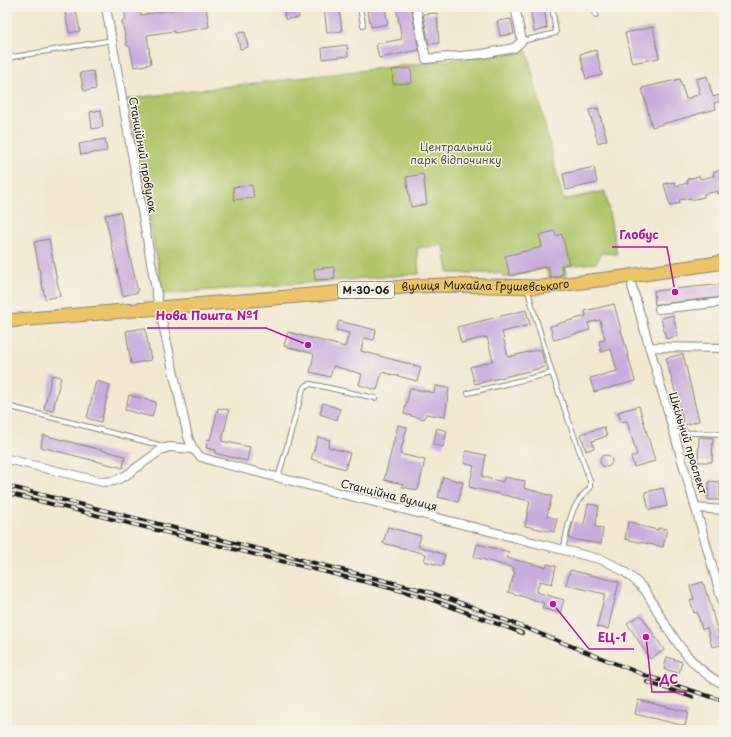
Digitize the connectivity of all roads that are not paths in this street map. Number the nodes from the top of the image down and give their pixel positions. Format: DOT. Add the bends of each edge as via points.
graph roads {
  1 [pos="106,7"];
  2 [pos="360,7"];
  3 [pos="416,7"];
  4 [pos="515,7"];
  5 [pos="552,7"];
  6 [pos="594,7"];
  7 [pos="596,15"];
  8 [pos="363,25"];
  9 [pos="112,40"];
  10 [pos="522,41"];
  11 [pos="7,58"];
  12 [pos="724,262"];
  13 [pos="632,286"];
  14 [pos="527,287"];
  15 [pos="724,302"];
  16 [pos="159,307"];
  17 [pos="659,309"];
  18 [pos="7,321"];
  19 [pos="649,347"];
  20 [pos="724,348"];
  21 [pos="552,373"];
  22 [pos="468,393"];
  23 [pos="375,398"];
  24 [pos="7,406"];
  25 [pos="673,432"];
  26 [pos="724,434"];
  27 [pos="170,447"];
  28 [pos="193,449"];
  29 [pos="7,459"];
  30 [pos="278,478"];
  31 [pos="696,508"];
  32 [pos="724,510"];
  33 [pos="563,550"];
  34 [pos="724,607"];
  35 [pos="724,684"];
  1 -- 9 [label="street, Станційний провулок"];
  2 -- 8 [label="lane"];
  3 -- 10 [label="street" via="426,59 482,54 514,48"];
  4 -- 10 [label="street"];
  5 -- 10 [label="lane" via="556,33"];
  6 -- 7 [label="lane"];
  9 -- 11 [label="lane"];
  9 -- 16 [label="street, Станційний провулок"];
  12 -- 14 [label="main road, вулиця Михайла Грушевського / М-30-06" via="557,286"];
  13 -- 19 [label="street, Шкільний проспект"];
  14 -- 16 [label="main road, вулиця Михайла Грушевського / М-30-06" via="427,285"];
  14 -- 21 [label="lane"];
  15 -- 17 [label="street"];
  16 -- 18 [label="main road, вулиця Михайла Грушевського / М-30-06"];
  16 -- 28 [label="street, Станційний провулок" via="188,437"];
  19 -- 20 [label="street"];
  19 -- 25 [label="street, Шкільний проспект"];
  21 -- 22 [label="lane"];
  21 -- 33 [label="lane" via="590,481 590,488 581,496 571,513"];
  23 -- 30 [label="lane" via="307,385 303,390"];
  24 -- 27 [label="lane"];
  25 -- 26 [label="lane"];
  25 -- 31 [label="street, Шкільний проспект"];
  27 -- 28 [label="street, Станційна вулиця"];
  27 -- 29 [label="street" via="161,450 125,476 103,482"];
  28 -- 30 [label="street, Станційна вулиця" via="202,457"];
  30 -- 33 [label="street, Станційна вулиця"];
  31 -- 32 [label="street"];
  31 -- 34 [label="street, Шкільний проспект"];
  33 -- 35 [label="street, Станційна вулиця" via="603,560 630,575 645,590 695,665"];
}
